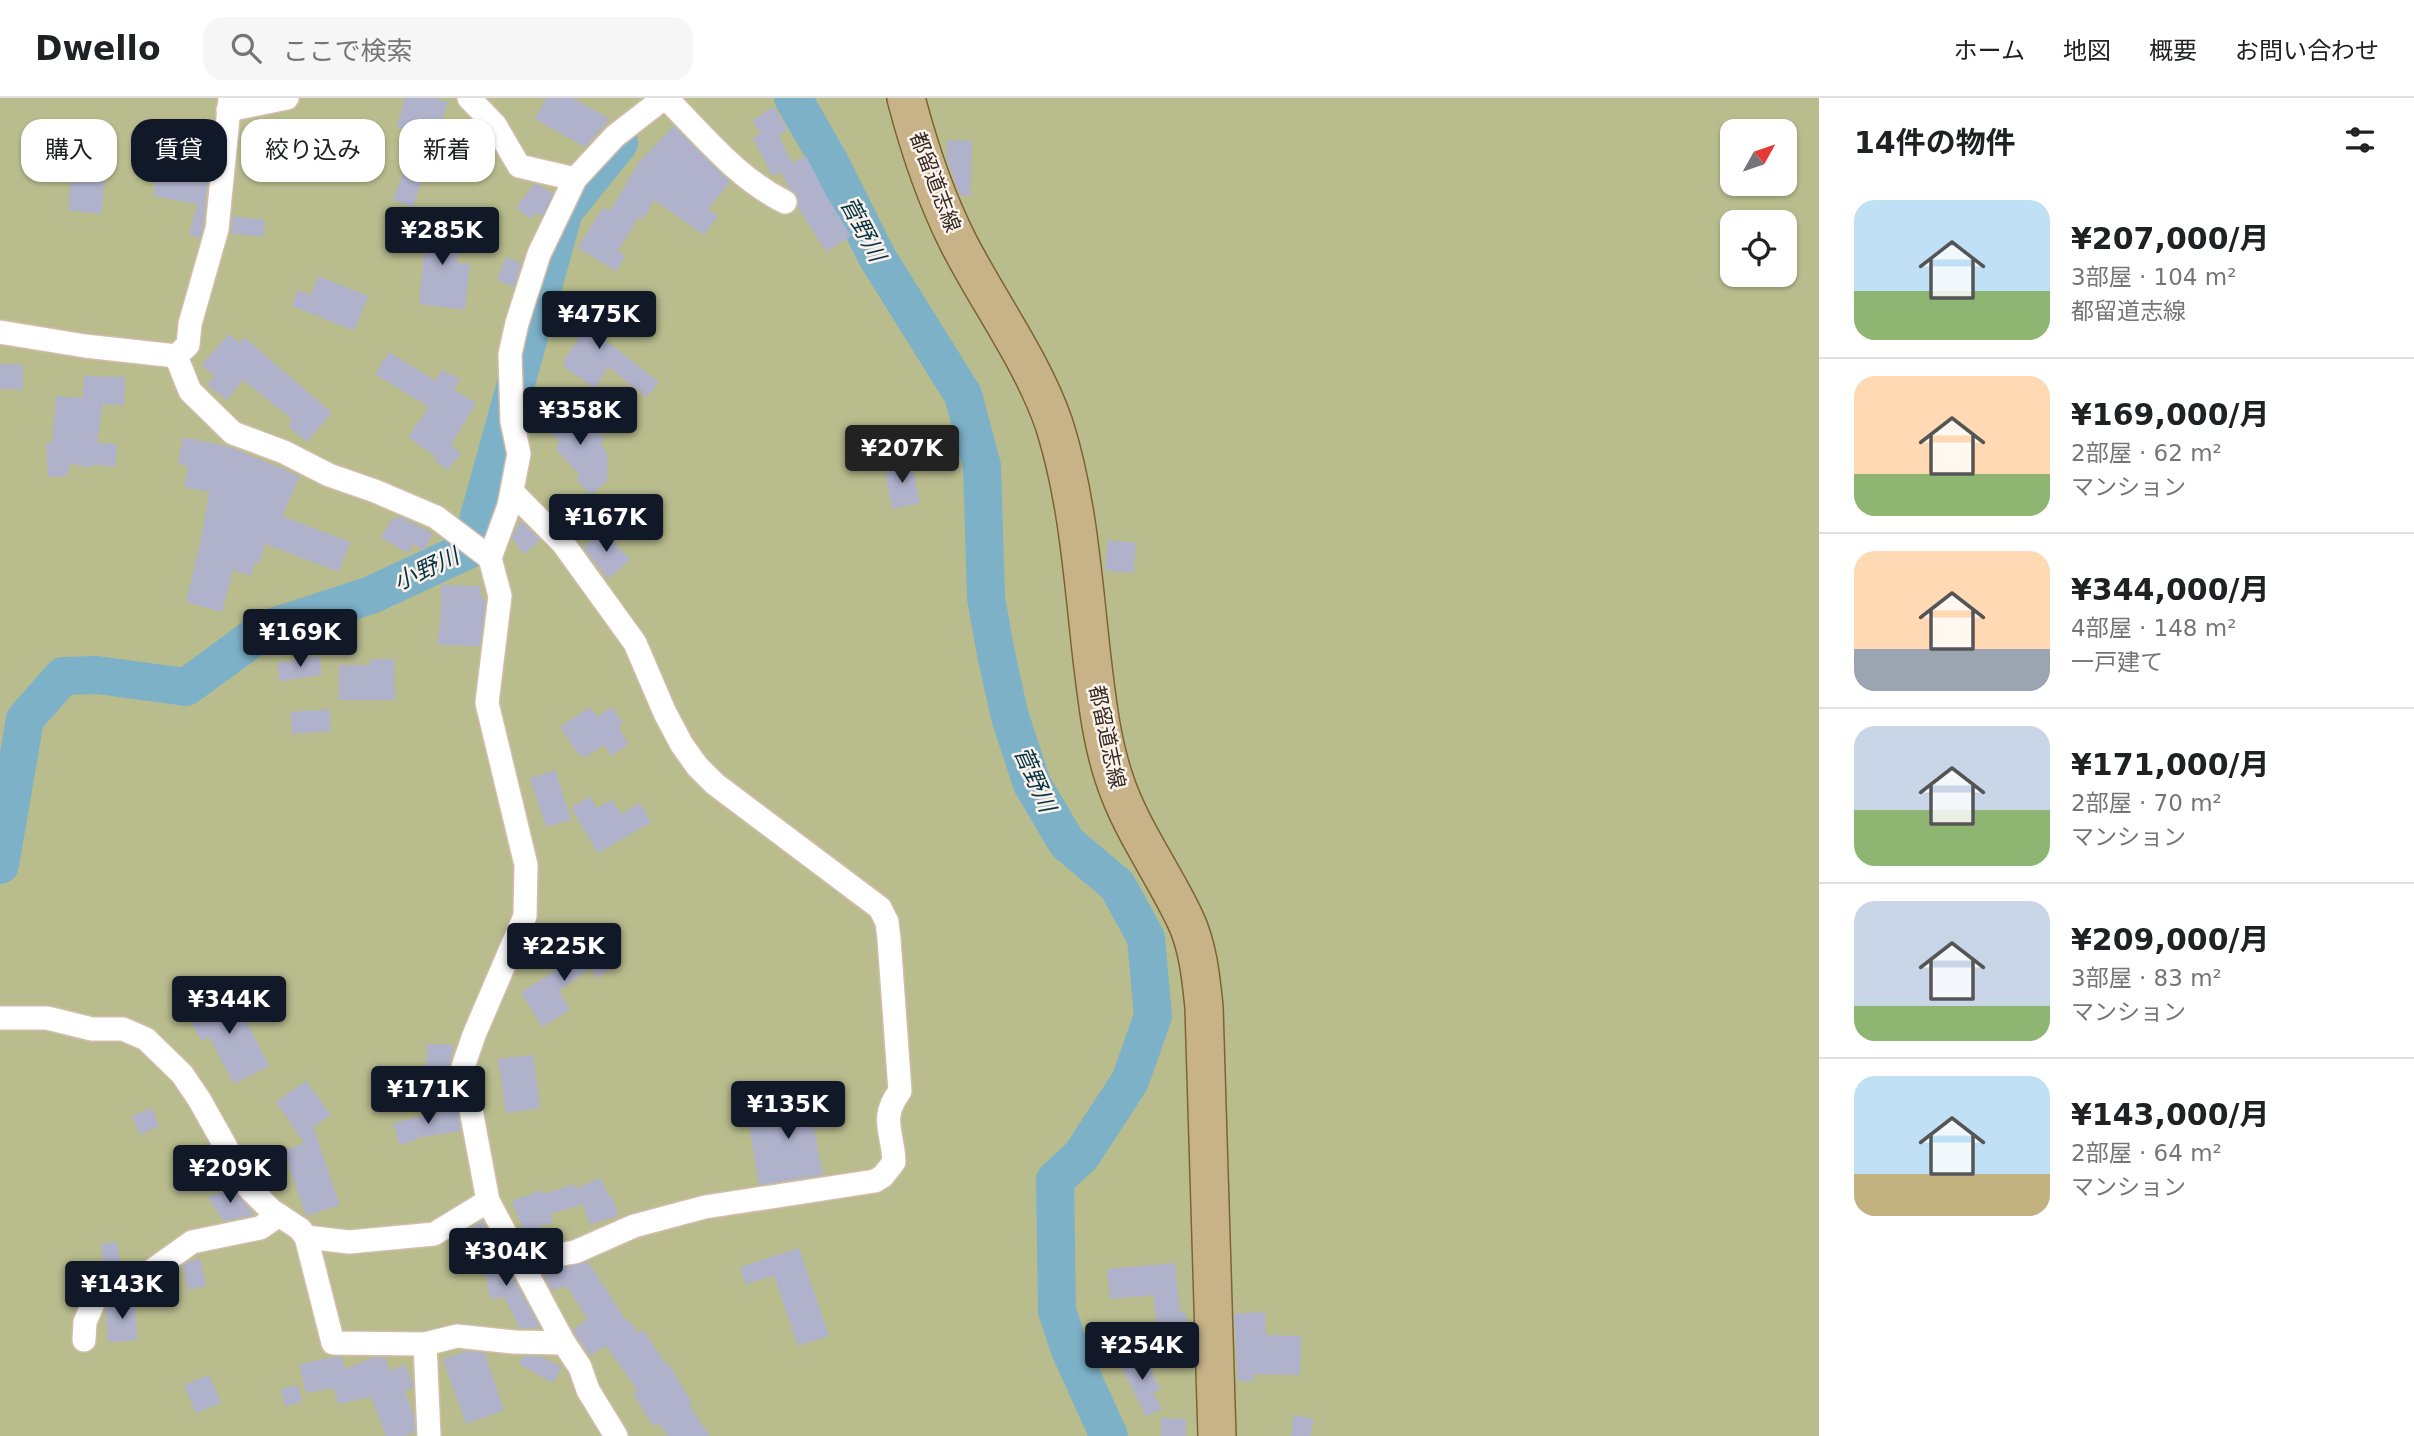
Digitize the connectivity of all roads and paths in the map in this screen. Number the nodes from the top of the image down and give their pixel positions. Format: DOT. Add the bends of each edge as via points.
graph roads {
  1 [pos="287,98"];
  2 [pos="469,98"];
  3 [pos="665,98"];
  4 [pos="906,98"];
  5 [pos="229,104"];
  6 [pos="575,179"];
  7 [pos="785,202"];
  8 [pos="0,332"];
  9 [pos="176,356"];
  10 [pos="513,493"];
  11 [pos="490,558"];
  12 [pos="0,1018"];
  13 [pos="488,1201"];
  14 [pos="279,1215"];
  15 [pos="306,1237"];
  16 [pos="526,1269"];
  17 [pos="85,1340"];
  18 [pos="564,1343"];
  19 [pos="425,1345"];
  20 [pos="429,1436"];
  21 [pos="616,1436"];
  22 [pos="1217,1436"];
  1 -- 5 [label="street"];
  2 -- 6 [label="street" via="495,125 519,166"];
  3 -- 6 [label="street" via="615,136"];
  3 -- 7 [label="street" via="736,170"];
  4 -- 22 [label="main road, 都留道志線" via="936,196 1053,421 1066,466 1099,715 1111,769 1120,798 1186,922 1200,969"];
  5 -- 9 [label="street" via="217,229 188,345"];
  6 -- 10 [label="street" via="539,254 510,354 512,421 519,454"];
  8 -- 9 [label="street"];
  9 -- 11 [label="street" via="190,391 233,433 436,517"];
  10 -- 11 [label="street"];
  10 -- 16 [label="street" via="562,542 635,643 665,713 697,766 715,785 880,908 890,939 900,1091 887,1117 894,1162 875,1181 705,1207 634,1226"];
  11 -- 13 [label="street" via="500,596 487,704 526,864 525,916 463,1067"];
  12 -- 14 [label="street" via="47,1017 92,1029 123,1029 146,1039 182,1074 241,1176"];
  13 -- 15 [label="street" via="434,1234 349,1242"];
  13 -- 16 [label="street"];
  14 -- 15 [label="street"];
  14 -- 17 [label="street" via="260,1228 191,1242 140,1279 94,1299 85,1322"];
  15 -- 19 [label="street" via="333,1343"];
  16 -- 18 [label="street"];
  18 -- 19 [label="street" via="457,1336"];
  18 -- 21 [label="street"];
  19 -- 20 [label="street"];
}
